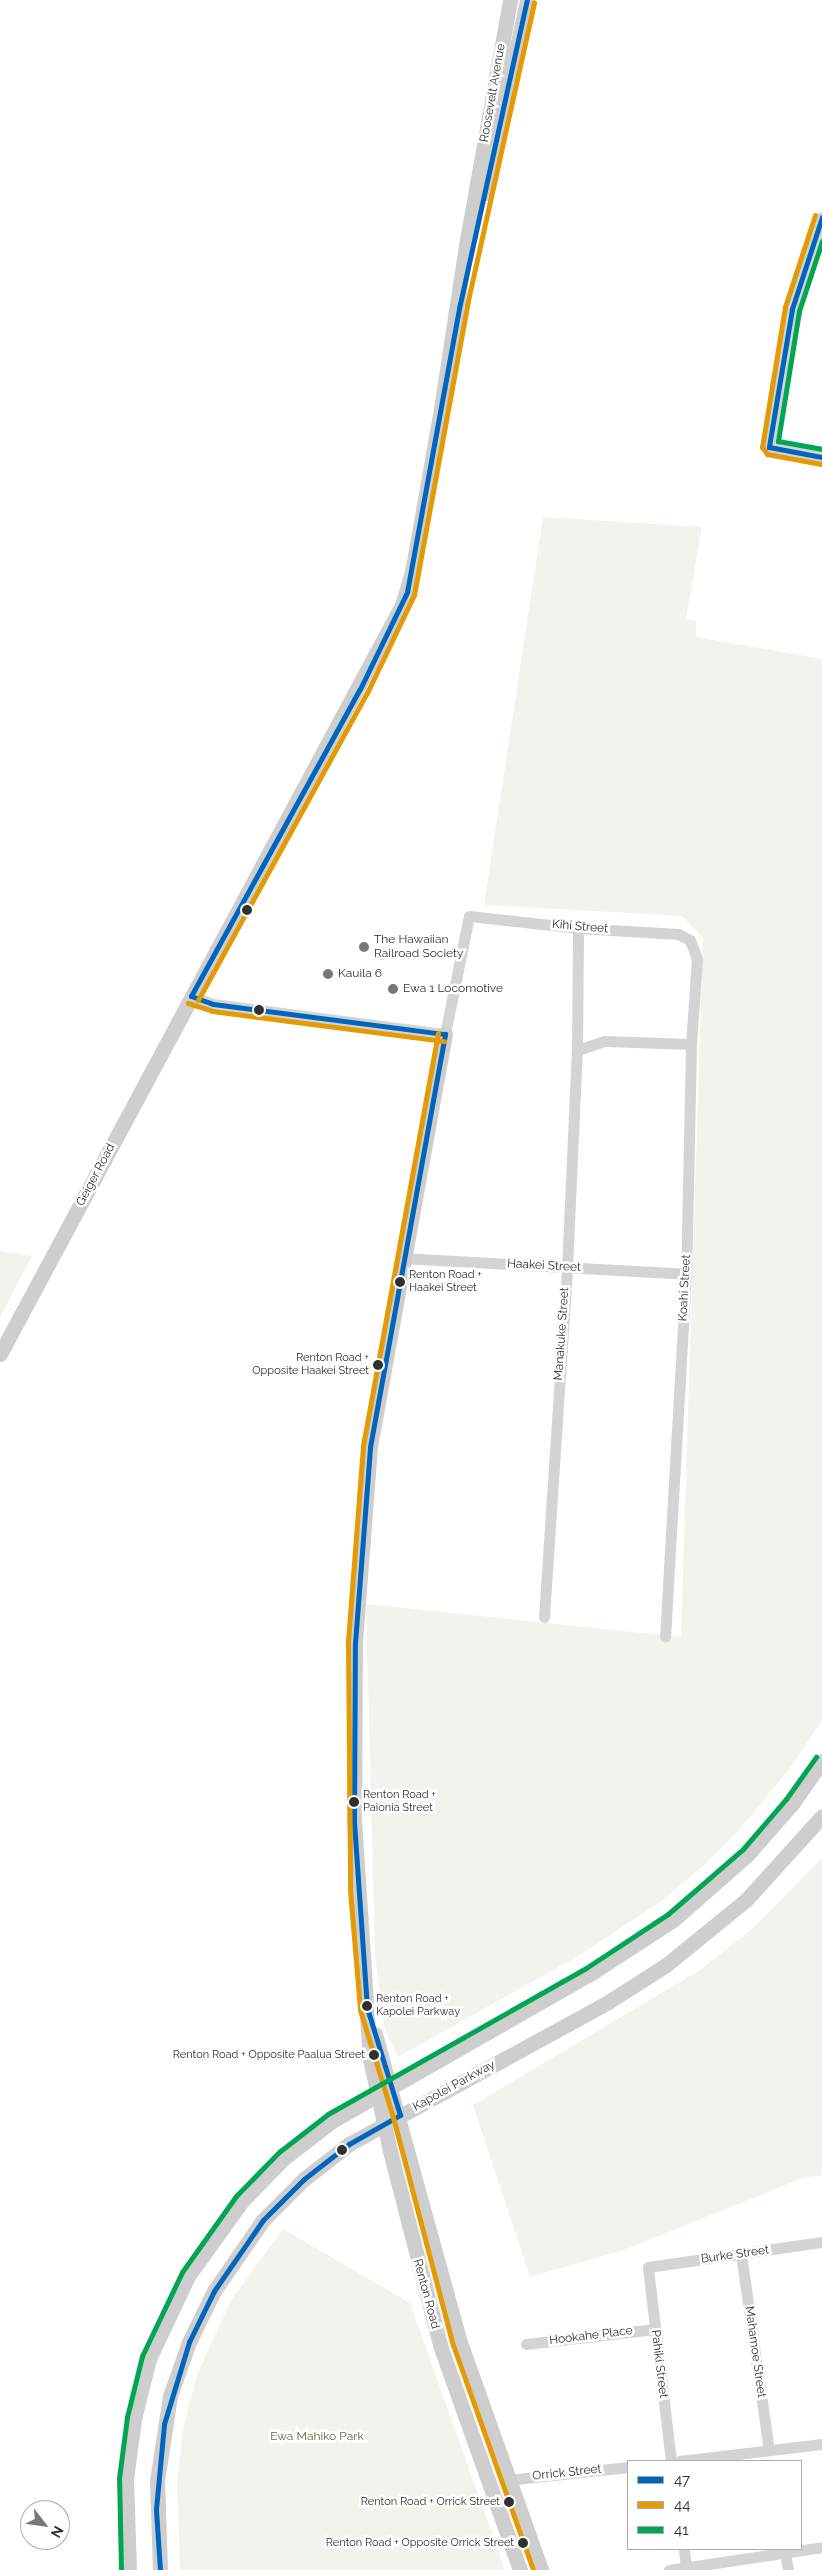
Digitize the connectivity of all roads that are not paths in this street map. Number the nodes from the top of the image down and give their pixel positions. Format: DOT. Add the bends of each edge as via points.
graph roads {
  1 [pos="510,0"];
  2 [pos="527,0"];
  3 [pos="822,217"];
  4 [pos="460,304"];
  5 [pos="822,457"];
  6 [pos="469,916"];
  7 [pos="578,928"];
  8 [pos="690,940"];
  9 [pos="191,996"];
  10 [pos="445,1034"];
  11 [pos="691,1044"];
  12 [pos="577,1050"];
  13 [pos="402,1258"];
  14 [pos="567,1268"];
  15 [pos="686,1274"];
  16 [pos="0,1354"];
  17 [pos="544,1617"];
  18 [pos="665,1636"];
  19 [pos="822,1761"];
  20 [pos="822,1816"];
  21 [pos="385,2089"];
  22 [pos="400,2115"];
  23 [pos="385,2123"];
  24 [pos="822,2242"];
  25 [pos="438,2251"];
  26 [pos="741,2254"];
  27 [pos="416,2258"];
  28 [pos="648,2268"];
  29 [pos="655,2329"];
  30 [pos="526,2344"];
  31 [pos="822,2444"];
  32 [pos="769,2450"];
  33 [pos="672,2460"];
  34 [pos="687,2460"];
  35 [pos="627,2467"];
  36 [pos="507,2480"];
  37 [pos="822,2547"];
  38 [pos="684,2550"];
  39 [pos="785,2553"];
  40 [pos="686,2567"];
  41 [pos="129,2570"];
  42 [pos="160,2570"];
  43 [pos="520,2570"];
  44 [pos="541,2570"];
  45 [pos="668,2570"];
  46 [pos="788,2570"];
  1 -- 4 [label="main road, Roosevelt Avenue" via="466,245"];
  2 -- 4 [label="main road"];
  3 -- 5 [label="street" via="792,309 769,447"];
  4 -- 9 [label="main road, Roosevelt Avenue" via="412,572 402,606 360,689"];
  6 -- 7 [label="street, Kihi Street"];
  6 -- 10 [label="street, Renton Road"];
  7 -- 8 [label="street, Kihi Street" via="678,934"];
  7 -- 12 [label="street, Manakuke Street"];
  8 -- 11 [label="street, Koahi Street" via="697,959"];
  9 -- 10 [label="street" via="213,1004"];
  9 -- 16 [label="main road, Geiger Road"];
  10 -- 13 [label="main road, Renton Road"];
  11 -- 12 [label="street" via="605,1041"];
  11 -- 15 [label="street, Koahi Street"];
  12 -- 14 [label="street, Manakuke Street"];
  13 -- 14 [label="street, Haakei Street"];
  13 -- 21 [label="main road, Renton Road" via="370,1447 355,1643 354,1820 370,2059"];
  14 -- 15 [label="street, Haakei Street"];
  14 -- 17 [label="street, Manakuke Street"];
  15 -- 18 [label="street, Koahi Street"];
  19 -- 21 [label="main road" via="792,1804 748,1854 674,1920 598,1970"];
  20 -- 22 [label="main road, Kapolei Parkway" via="746,1900 666,1965 608,2002"];
  21 -- 22 [label="main road, Renton Road"];
  21 -- 23 [label="main road, Renton Road"];
  21 -- 41 [label="main road" via="332,2121 262,2179 204,2249 174,2303 150,2359 134,2419 126,2480"];
  22 -- 23 [label="main road, Kapolei Parkway"];
  22 -- 25 [label="main road, Renton Road"];
  23 -- 27 [label="main road, Renton Road"];
  23 -- 42 [label="main road, Kapolei Parkway" via="326,2161 283,2199 245,2242 200,2316 178,2369 159,2453 156,2509"];
  24 -- 26 [label="street, Burke Street"];
  25 -- 27 [label="main road"];
  25 -- 36 [label="main road, Renton Road" via="460,2342"];
  26 -- 28 [label="street, Burke Street"];
  26 -- 32 [label="street, Mahamoe Street"];
  27 -- 43 [label="main road, Renton Road" via="464,2418"];
  28 -- 29 [label="street, Pahiki Street"];
  29 -- 30 [label="street, Hookahe Place"];
  29 -- 33 [label="street, Pahiki Street"];
  31 -- 32 [label="street"];
  32 -- 34 [label="street"];
  35 -- 36 [label="street, Orrick Street"];
  36 -- 44 [label="main road, Renton Road"];
  37 -- 39 [label="street"];
  38 -- 40 [label="street"];
  39 -- 40 [label="street"];
  39 -- 46 [label="street"];
  40 -- 45 [label="street"];
}
